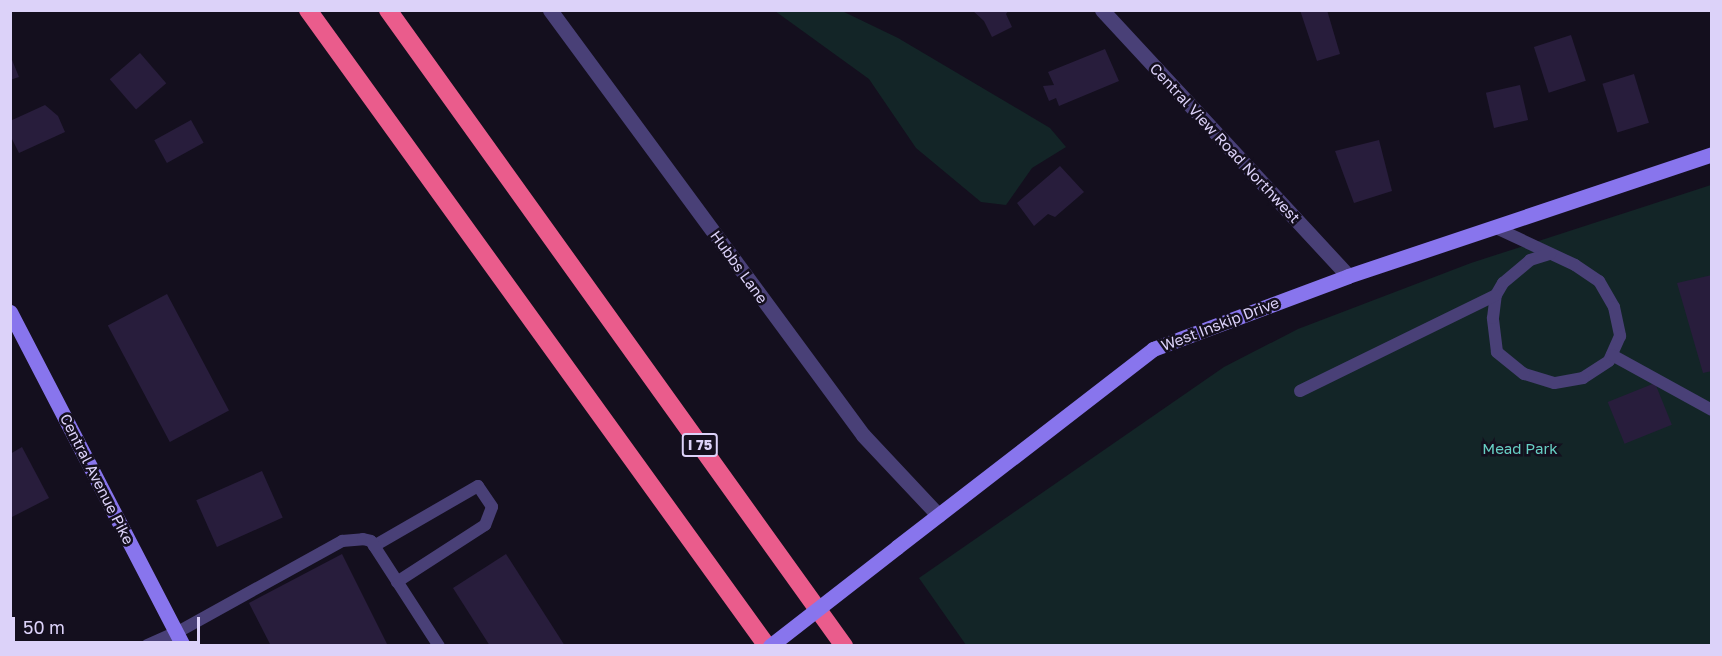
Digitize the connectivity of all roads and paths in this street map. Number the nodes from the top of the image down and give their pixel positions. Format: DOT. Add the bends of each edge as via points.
graph roads {
  1 [pos="308,10"];
  2 [pos="388,10"];
  3 [pos="550,10"];
  4 [pos="1102,10"];
  5 [pos="1712,154"];
  6 [pos="1494,227"];
  7 [pos="1550,254"];
  8 [pos="1348,276"];
  9 [pos="1496,295"];
  10 [pos="10,312"];
  11 [pos="1612,355"];
  12 [pos="1300,391"];
  13 [pos="1712,410"];
  14 [pos="938,515"];
  15 [pos="374,546"];
  16 [pos="397,582"];
  17 [pos="179,639"];
  18 [pos="147,645"];
  19 [pos="439,645"];
  20 [pos="769,645"];
  21 [pos="844,645"];
  1 -- 20 [label="highway"];
  2 -- 21 [label="highway, I 75"];
  3 -- 14 [label="street, Hubbs Lane" via="863,435"];
  4 -- 8 [label="street, Central View Road Northwest"];
  5 -- 6 [label="street, West Inskip Drive"];
  6 -- 7 [label="lane"];
  6 -- 8 [label="street, West Inskip Drive"];
  7 -- 9 [label="lane" via="1530,260 1503,283"];
  7 -- 11 [label="lane" via="1599,281 1614,307 1620,336"];
  8 -- 14 [label="street, West Inskip Drive" via="1153,349"];
  9 -- 11 [label="lane" via="1493,318 1497,352 1524,374 1554,383 1583,378"];
  9 -- 12 [label="lane"];
  10 -- 17 [label="street, Central Avenue Pike"];
  11 -- 13 [label="lane"];
  14 -- 20 [label="street, West Inskip Drive, bridge"];
  15 -- 16 [label="lane"];
  15 -- 16 [label="lane" via="478,486 492,507 485,525"];
  15 -- 17 [label="lane" via="363,539 342,541"];
  16 -- 19 [label="lane"];
  17 -- 18 [label="street"];
}
